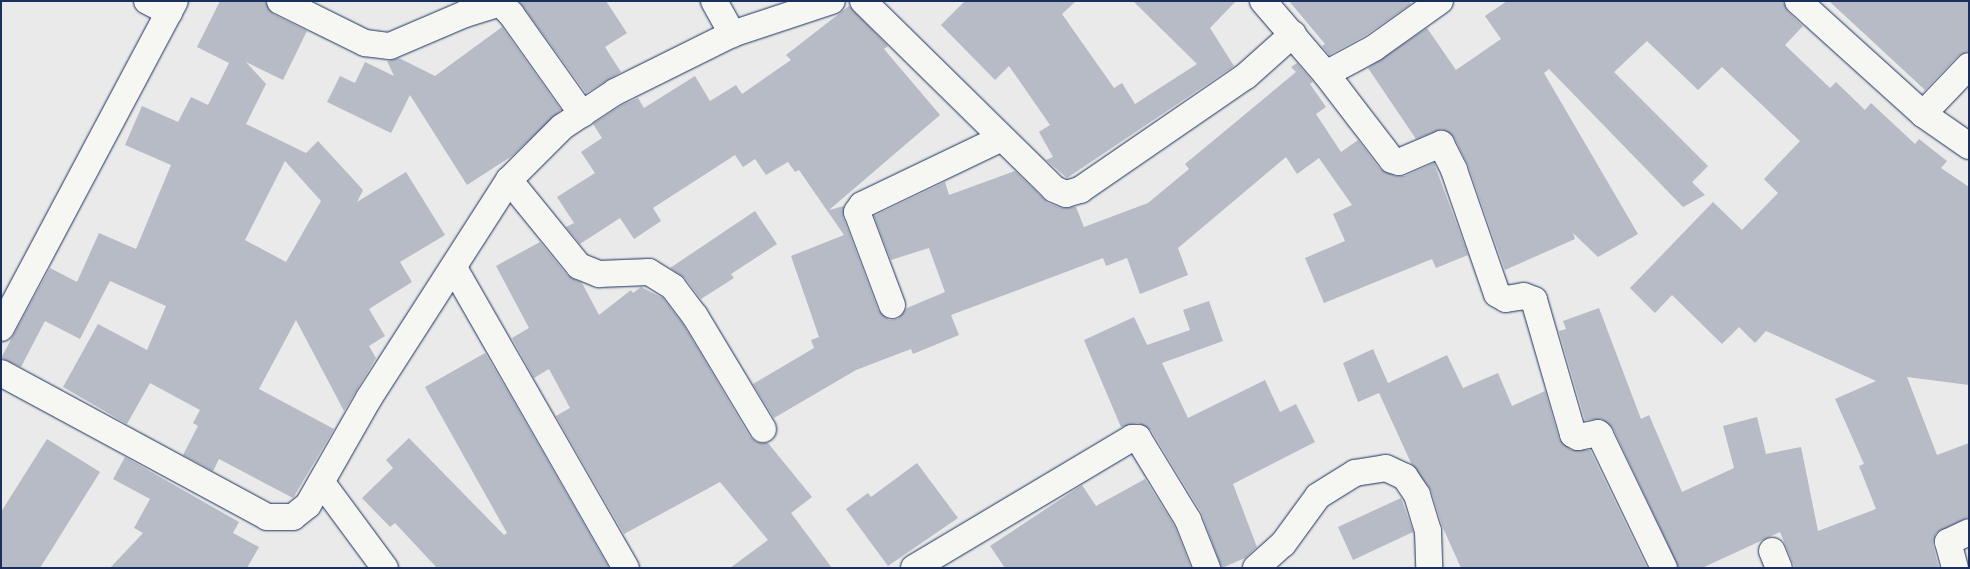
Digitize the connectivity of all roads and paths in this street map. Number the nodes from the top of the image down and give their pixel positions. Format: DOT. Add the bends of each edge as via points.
graph roads {
  1 [pos="280,1"];
  2 [pos="714,1"];
  3 [pos="832,1"];
  4 [pos="863,1"];
  5 [pos="1264,1"];
  6 [pos="1440,1"];
  7 [pos="1798,1"];
  8 [pos="164,5"];
  9 [pos="732,34"];
  10 [pos="1293,34"];
  11 [pos="1969,66"];
  12 [pos="1326,74"];
  13 [pos="582,114"];
  14 [pos="1923,114"];
  15 [pos="1002,138"];
  16 [pos="1969,146"];
  17 [pos="509,180"];
  18 [pos="454,268"];
  19 [pos="892,305"];
  20 [pos="1,328"];
  21 [pos="1,373"];
  22 [pos="763,429"];
  23 [pos="322,483"];
  24 [pos="1969,532"];
  25 [pos="1969,562"];
  26 [pos="385,568"];
  27 [pos="626,568"];
  28 [pos="914,568"];
  29 [pos="1207,568"];
  30 [pos="1256,568"];
  31 [pos="1429,568"];
  32 [pos="1664,568"];
  33 [pos="1956,568"];
  1 -- 13 [label="street" via="365,43 390,46 500,3"];
  2 -- 9 [label="street"];
  3 -- 9 [label="street"];
  4 -- 15 [label="street"];
  5 -- 10 [label="street"];
  6 -- 12 [label="street" via="1374,48"];
  7 -- 14 [label="street"];
  8 -- 20 [label="street"];
  9 -- 13 [label="street" via="615,92"];
  10 -- 12 [label="street"];
  10 -- 15 [label="street" via="1246,76 1080,190 1066,194 1054,188"];
  11 -- 14 [label="street"];
  12 -- 32 [label="street" via="1392,160 1399,162 1441,144 1454,170 1497,294 1506,299 1524,296 1534,300 1573,434 1578,437 1600,435"];
  13 -- 17 [label="street" via="562,128"];
  14 -- 16 [label="street"];
  15 -- 19 [label="street" via="862,205 857,212"];
  17 -- 18 [label="street"];
  17 -- 22 [label="street" via="578,266 599,274 649,272 673,287 695,316"];
  18 -- 23 [label="street" via="369,398"];
  18 -- 27 [label="street"];
  21 -- 23 [label="street" via="267,517 293,517 308,505"];
  23 -- 26 [label="street"];
  24 -- 33 [label="street" via="1948,542"];
  25 -- 33 [label="street"];
  28 -- 29 [label="street" via="1132,438 1138,438 1188,520"];
  30 -- 31 [label="street" via="1283,544 1318,496 1355,473 1386,468 1404,477 1417,495 1428,531"];
}
